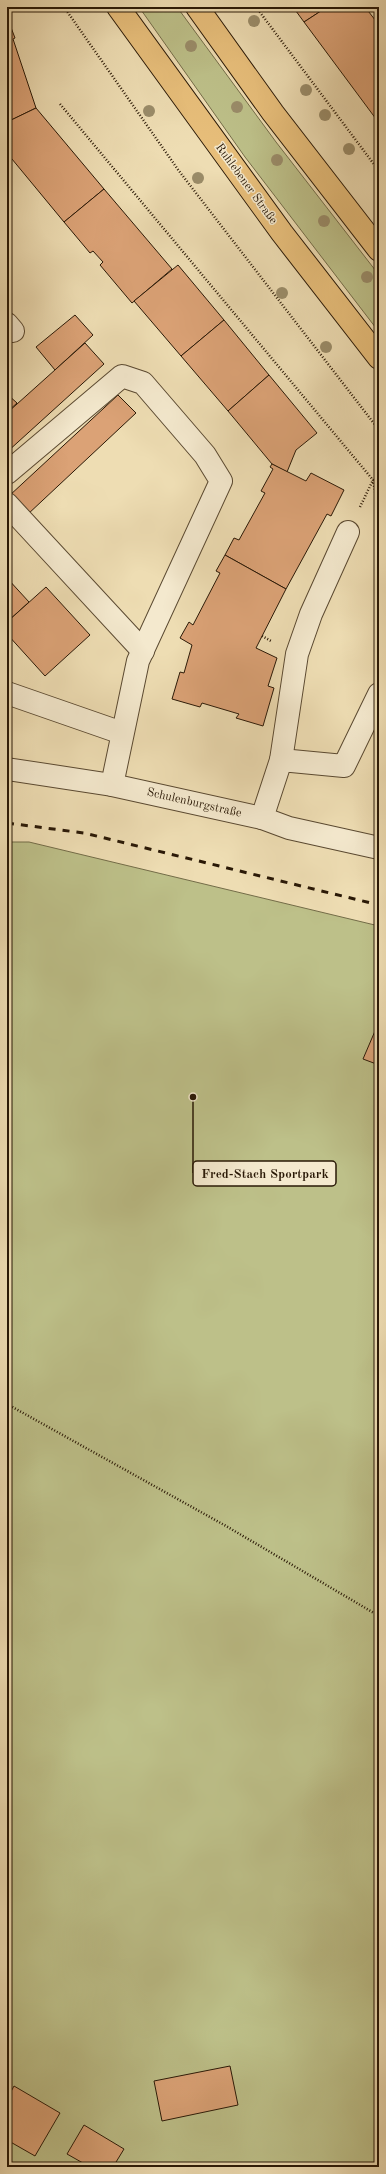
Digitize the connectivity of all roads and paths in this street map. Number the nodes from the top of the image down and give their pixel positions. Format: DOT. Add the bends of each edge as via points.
graph roads {
  1 [pos="64,7"];
  2 [pos="118,7"];
  3 [pos="197,7"];
  4 [pos="256,7"];
  5 [pos="60,104"];
  6 [pos="379,171"];
  7 [pos="379,250"];
  8 [pos="379,358"];
  9 [pos="379,430"];
  10 [pos="7,473"];
  11 [pos="379,475"];
  12 [pos="373,480"];
  13 [pos="379,502"];
  14 [pos="7,504"];
  15 [pos="348,532"];
  16 [pos="143,651"];
  17 [pos="7,693"];
  18 [pos="379,694"];
  19 [pos="122,733"];
  20 [pos="281,760"];
  21 [pos="7,769"];
  22 [pos="112,785"];
  23 [pos="262,818"];
  24 [pos="379,848"];
  25 [pos="7,1404"];
  26 [pos="379,1616"];
  1 -- 9 [label="path" via="179,171"];
  2 -- 8 [label="main road, Ruhlebener Straße" via="282,233"];
  3 -- 7 [label="main road" via="273,113"];
  4 -- 6 [label="path"];
  5 -- 12 [label="path"];
  10 -- 16 [label="street" via="122,376 143,383 205,455 221,481"];
  11 -- 12 [label="path"];
  12 -- 13 [label="path"];
  12 -- 15 [label="path"];
  14 -- 16 [label="street"];
  15 -- 20 [label="street" via="311,614 297,654"];
  16 -- 19 [label="street" via="138,661"];
  17 -- 19 [label="street"];
  18 -- 20 [label="street" via="344,766"];
  19 -- 22 [label="street"];
  20 -- 23 [label="street"];
  21 -- 22 [label="street, Schulenburgstraße"];
  22 -- 23 [label="street, Schulenburgstraße"];
  23 -- 24 [label="street, Schulenburgstraße" via="289,828"];
  25 -- 26 [label="path" via="226,1526"];
}
